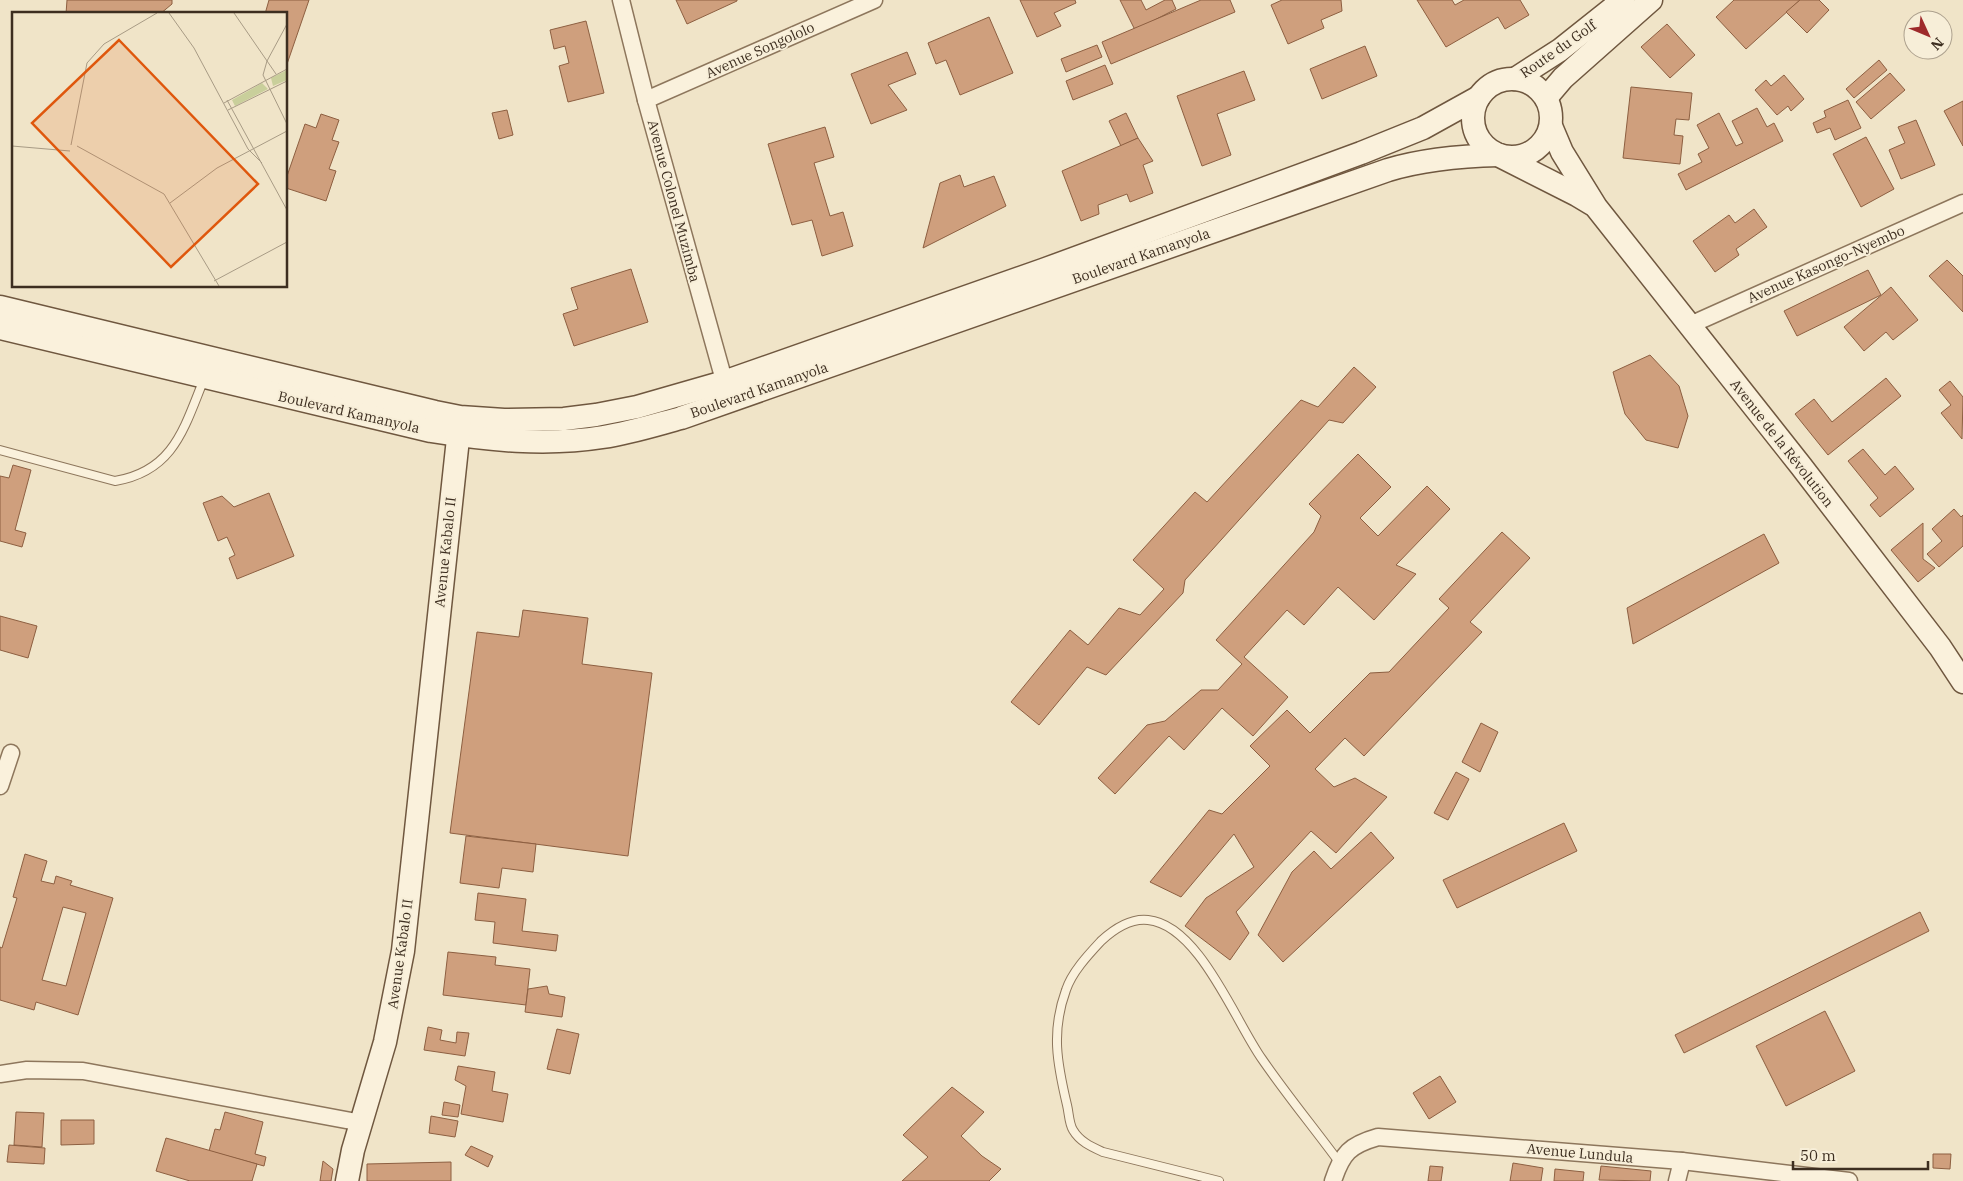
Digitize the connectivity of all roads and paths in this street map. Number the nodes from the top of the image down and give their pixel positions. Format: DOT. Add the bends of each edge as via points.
graph roads {
  1 [pos="621,0"];
  2 [pos="874,0"];
  3 [pos="1623,0"];
  4 [pos="1651,0"];
  5 [pos="1516,78"];
  6 [pos="1479,97"];
  7 [pos="1546,98"];
  8 [pos="646,100"];
  9 [pos="1551,126"];
  10 [pos="1501,156"];
  11 [pos="1963,203"];
  12 [pos="1596,207"];
  13 [pos="1134,248"];
  14 [pos="0,307"];
  15 [pos="1690,325"];
  16 [pos="0,328"];
  17 [pos="208,368"];
  18 [pos="727,391"];
  19 [pos="459,426"];
  20 [pos="0,450"];
  21 [pos="1963,682"];
  22 [pos="11,753"];
  23 [pos="0,786"];
  24 [pos="0,1074"];
  25 [pos="362,1123"];
  26 [pos="1682,1161"];
  27 [pos="1339,1162"];
  28 [pos="347,1181"];
  29 [pos="1219,1181"];
  30 [pos="1333,1181"];
  31 [pos="1677,1181"];
  32 [pos="1849,1181"];
  1 -- 8 [label="street, Avenue Colonel Muzimba"];
  2 -- 8 [label="street, Avenue Songololo"];
  3 -- 5 [label="main road, Route du Golf" via="1560,50"];
  4 -- 7 [label="main road" via="1563,78"];
  5 -- 6 [label="main road" via="1495,83"];
  5 -- 7 [label="main road" via="1535,86"];
  6 -- 10 [label="main road" via="1473,112 1476,135 1485,147"];
  6 -- 13 [label="main road, Boulevard Kamanyola" via="1404,137"];
  7 -- 9 [label="main road" via="1552,116"];
  8 -- 18 [label="street, Avenue Colonel Muzimba"];
  9 -- 10 [label="main road" via="1544,141 1531,152 1520,157"];
  9 -- 12 [label="main road" via="1562,152"];
  10 -- 12 [label="main road"];
  10 -- 13 [label="main road, Boulevard Kamanyola" via="1414,162"];
  11 -- 15 [label="street, Avenue Kasongo-Nyembo"];
  12 -- 15 [label="main road, Avenue de la Révolution"];
  13 -- 18 [label="main road, Boulevard Kamanyola" via="1043,270"];
  14 -- 17 [label="main road, Boulevard Kamanyola"];
  15 -- 21 [label="main road, Avenue de la Révolution" via="1940,647"];
  16 -- 17 [label="main road, Boulevard Kamanyola"];
  17 -- 19 [label="main road, Boulevard Kamanyola" via="412,408"];
  17 -- 20 [label="lane" via="184,430 170,452 152,468 132,478 115,481"];
  18 -- 19 [label="main road, Boulevard Kamanyola" via="596,415"];
  19 -- 25 [label="main road, Avenue Kabalo II" via="403,951 385,1042"];
  22 -- 23 [label="street"];
  24 -- 25 [label="street" via="27,1070 83,1071"];
  25 -- 28 [label="main road, Avenue Kabalo II"];
  26 -- 27 [label="street, Avenue Lundula" via="1378,1137 1362,1141"];
  26 -- 31 [label="street"];
  26 -- 32 [label="street, Avenue Lundula"];
  27 -- 29 [label="lane" via="1261,1058 1198,954 1180,934 1162,924 1147,920 1131,921 1110,933 1092,950 1066,988 1061,1006 1056,1043 1073,1130 1086,1144 1104,1152"];
  27 -- 30 [label="street, Avenue Lundula"];
}
